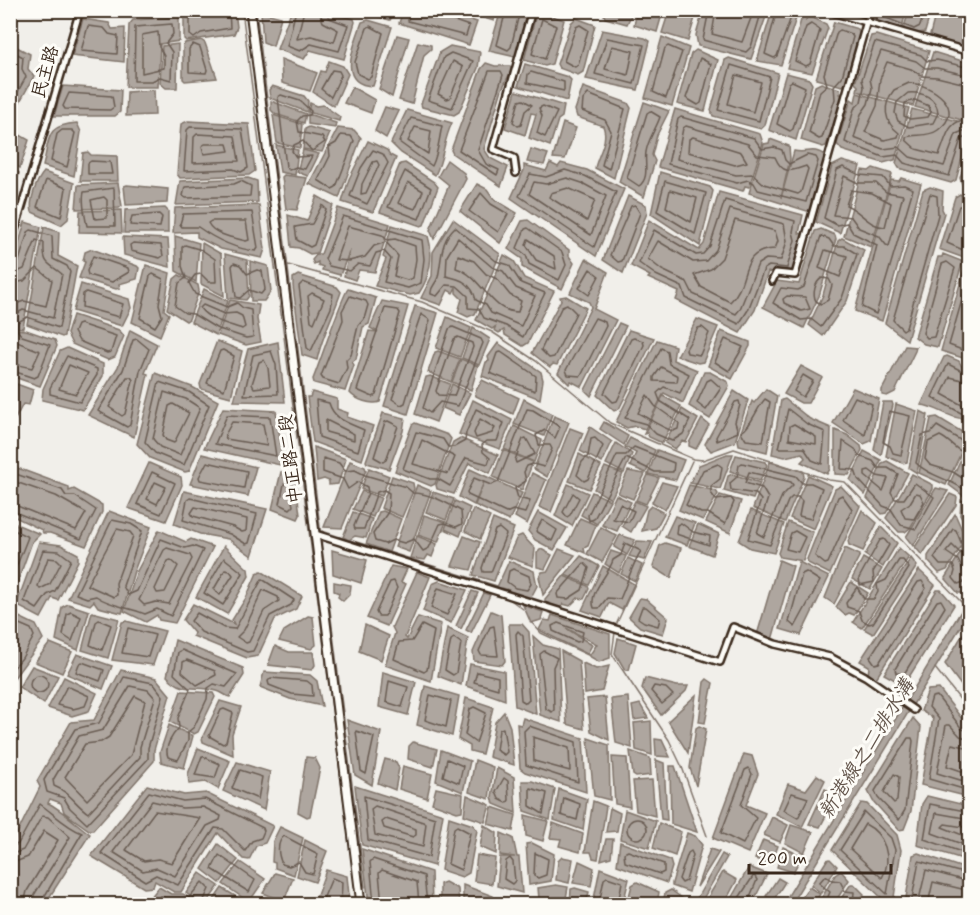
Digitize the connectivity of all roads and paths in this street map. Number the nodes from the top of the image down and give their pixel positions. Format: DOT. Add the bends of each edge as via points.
graph roads {
  1 [pos="80,10"];
  2 [pos="250,10"];
  3 [pos="532,10"];
  4 [pos="825,10"];
  5 [pos="870,10"];
  6 [pos="867,22"];
  7 [pos="969,52"];
  8 [pos="516,173"];
  9 [pos="10,247"];
  10 [pos="772,281"];
  11 [pos="315,534"];
  12 [pos="914,710"];
  13 [pos="361,904"];
  1 -- 9 [label="street, 民主路"];
  2 -- 11 [label="main road, 中正路二段"];
  3 -- 8 [label="street" via="493,149 514,158"];
  4 -- 6 [label="street"];
  5 -- 6 [label="street"];
  6 -- 7 [label="street"];
  6 -- 10 [label="street" via="795,275 776,273"];
  11 -- 12 [label="street" via="720,662 733,627 775,644 831,657 865,675"];
  11 -- 13 [label="main road, 中正路二段"];
}
